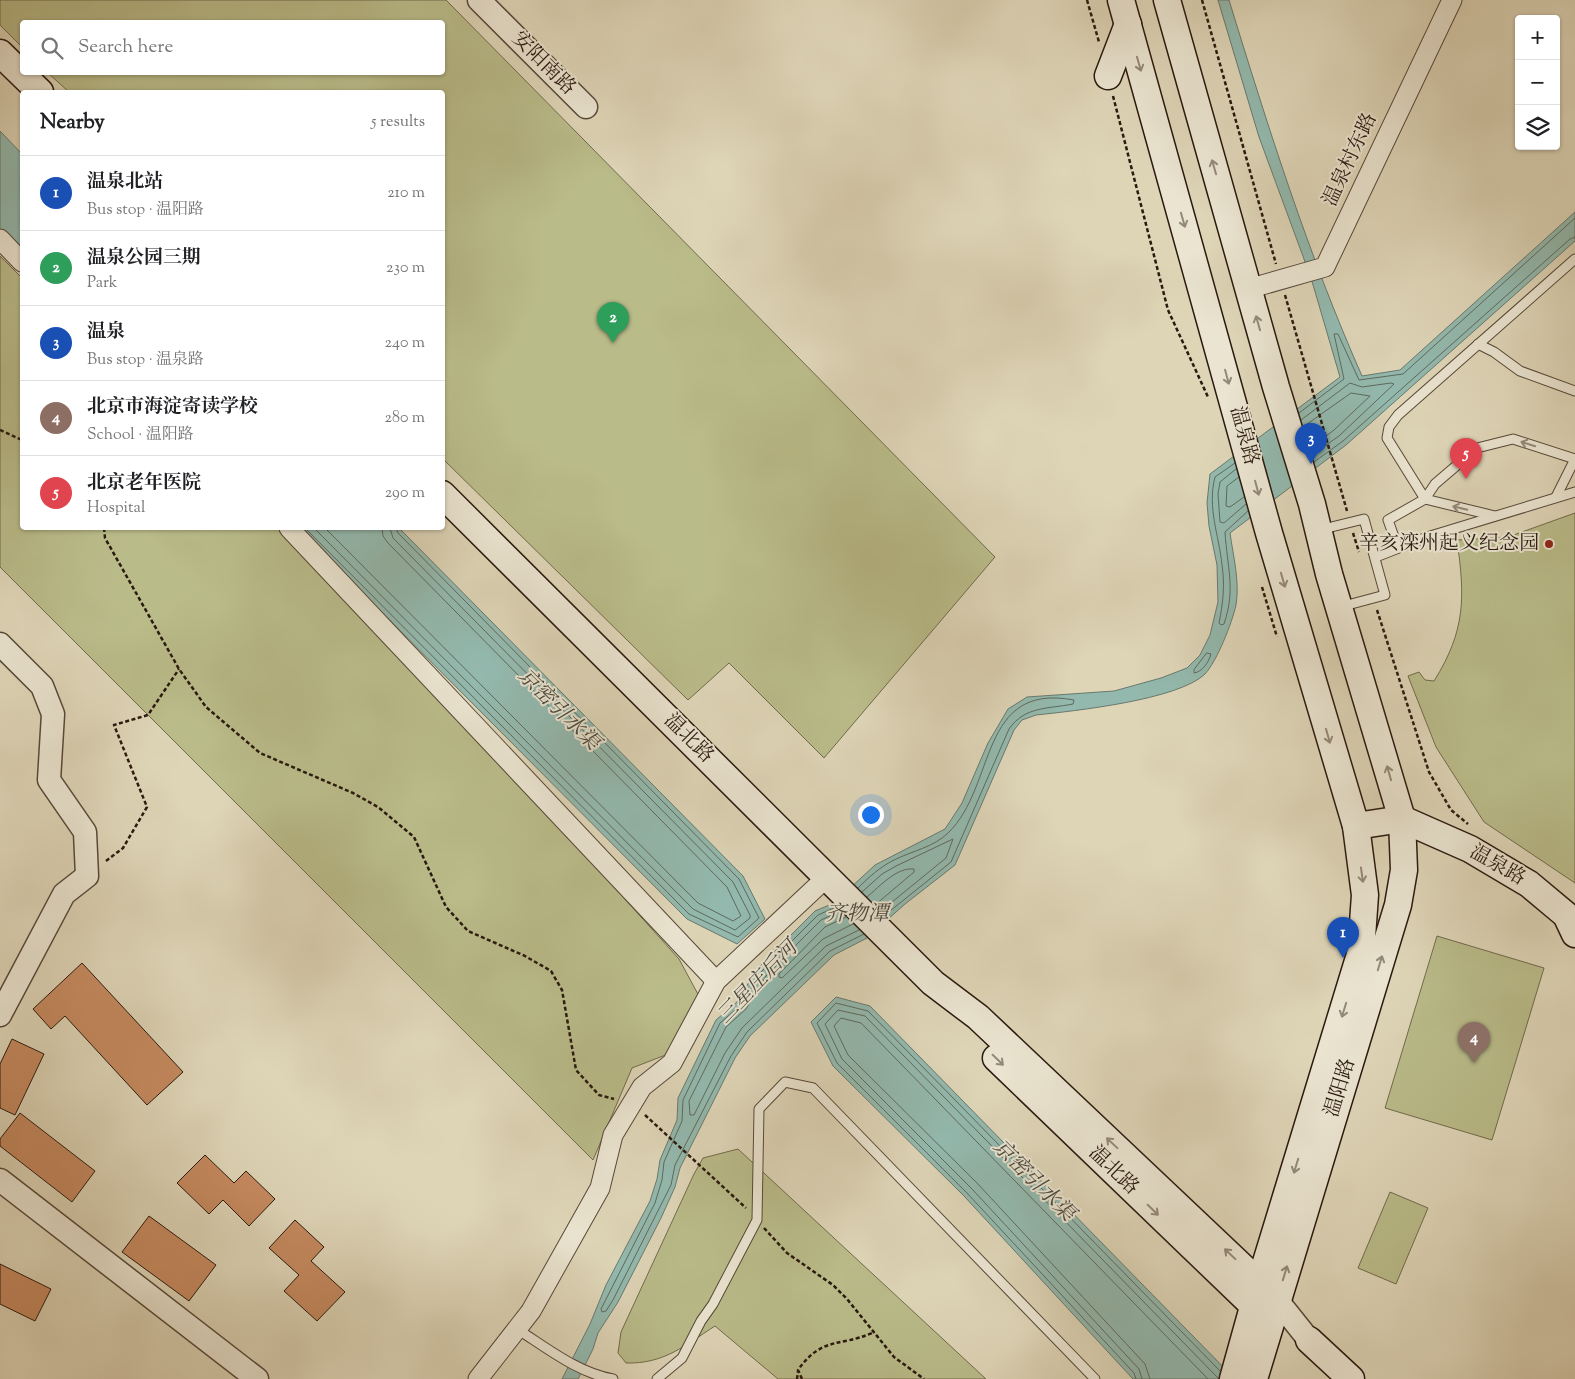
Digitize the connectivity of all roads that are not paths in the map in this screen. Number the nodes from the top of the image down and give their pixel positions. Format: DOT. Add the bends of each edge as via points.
graph roads {
  1 [pos="479,0"];
  2 [pos="1167,0"];
  3 [pos="1452,0"];
  4 [pos="1124,12"];
  5 [pos="0,53"];
  6 [pos="20,72"];
  7 [pos="23,75"];
  8 [pos="1108,76"];
  9 [pos="38,90"];
  10 [pos="586,107"];
  11 [pos="0,240"];
  12 [pos="1575,259"];
  13 [pos="20,260"];
  14 [pos="1248,288"];
  15 [pos="1478,344"];
  16 [pos="1575,391"];
  17 [pos="1575,459"];
  18 [pos="1575,492"];
  19 [pos="445,497"];
  20 [pos="1556,497"];
  21 [pos="1425,499"];
  22 [pos="1495,516"];
  23 [pos="291,530"];
  24 [pos="1319,530"];
  25 [pos="1398,548"];
  26 [pos="1376,557"];
  27 [pos="1340,607"];
  28 [pos="0,644"];
  29 [pos="1402,820"];
  30 [pos="1356,826"];
  31 [pos="834,884"];
  32 [pos="1575,934"];
  33 [pos="716,981"];
  34 [pos="0,1015"];
  35 [pos="0,1180"];
  36 [pos="1265,1303"];
  37 [pos="517,1329"];
  38 [pos="1309,1340"];
  39 [pos="1252,1349"];
  40 [pos="257,1379"];
  41 [pos="478,1379"];
  42 [pos="613,1379"];
  43 [pos="657,1379"];
  44 [pos="1095,1379"];
  45 [pos="1233,1379"];
  46 [pos="1254,1379"];
  47 [pos="1351,1379"];
  1 -- 10 [label="street, 安阳南路"];
  14 -- 2 [label="main road, one-way"];
  3 -- 14 [label="street, 温泉村东路" via="1325,267"];
  4 -- 8 [label="main road"];
  4 -- 30 [label="main road, 温泉路, one-way" via="1223,405 1269,533"];
  5 -- 6 [label="main road"];
  7 -- 9 [label="main road"];
  11 -- 13 [label="street"];
  12 -- 15 [label="lane"];
  24 -- 14 [label="main road, one-way"];
  15 -- 16 [label="lane" via="1520,372"];
  15 -- 21 [label="lane" via="1398,415 1389,427 1388,438"];
  17 -- 20 [label="lane"];
  17 -- 21 [label="lane, one-way" via="1513,440 1476,448 1435,484"];
  18 -- 20 [label="lane"];
  19 -- 31 [label="main road, 温北路"];
  20 -- 22 [label="lane"];
  22 -- 21 [label="lane, one-way"];
  21 -- 25 [label="lane" via="1388,520"];
  22 -- 25 [label="lane"];
  23 -- 33 [label="street"];
  24 -- 26 [label="lane" via="1364,519"];
  24 -- 27 [label="main road"];
  25 -- 26 [label="lane"];
  26 -- 27 [label="lane" via="1385,596"];
  29 -- 27 [label="main road, one-way"];
  28 -- 34 [label="street" via="42,686 53,714 49,780 86,832 87,876 64,894"];
  29 -- 30 [label="main road"];
  29 -- 32 [label="main road, 温泉路" via="1470,850 1529,884 1566,915"];
  36 -- 29 [label="main road, 温阳路, one-way" via="1398,905 1404,870"];
  30 -- 36 [label="main road, 温阳路, one-way" via="1365,895 1361,951"];
  31 -- 33 [label="street"];
  31 -- 36 [label="main road, 温北路" via="933,983 978,1017"];
  33 -- 37 [label="street" via="672,1063 642,1087 631,1103 613,1135 600,1188 531,1311"];
  35 -- 40 [label="street"];
  36 -- 38 [label="street, 温北路"];
  36 -- 39 [label="main road, 温阳路"];
  37 -- 41 [label="street"];
  37 -- 42 [label="lane" via="561,1357 599,1376"];
  38 -- 47 [label="main road, 温北路"];
  39 -- 45 [label="main road"];
  39 -- 46 [label="main road"];
  43 -- 44 [label="lane" via="682,1358 757,1220 759,1109 785,1082 812,1088"];
}
